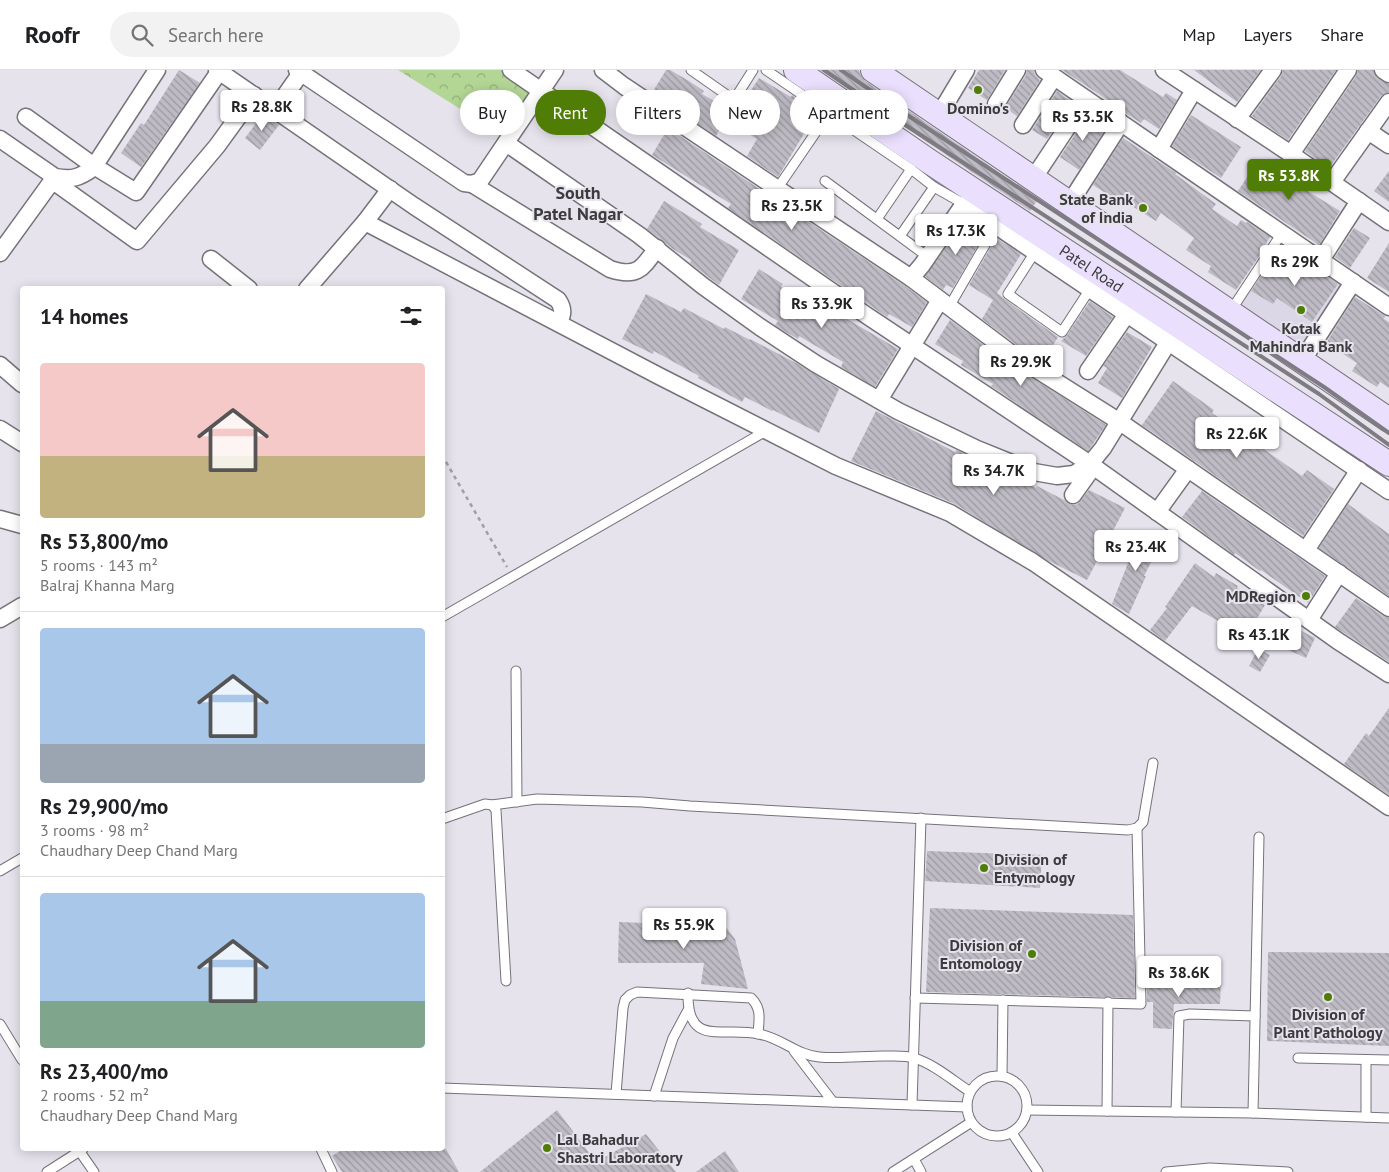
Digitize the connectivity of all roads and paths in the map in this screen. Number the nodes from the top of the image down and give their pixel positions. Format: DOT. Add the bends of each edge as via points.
graph roads {
  1 [pos="157,70"];
  2 [pos="510,70"];
  3 [pos="555,70"];
  4 [pos="691,70"];
  5 [pos="753,70"];
  6 [pos="766,70"];
  7 [pos="796,70"];
  8 [pos="873,70"];
  9 [pos="966,70"];
  10 [pos="1017,70"];
  11 [pos="1164,70"];
  12 [pos="1273,70"];
  13 [pos="1348,70"];
  14 [pos="1384,70"];
  15 [pos="218,71"];
  16 [pos="300,71"];
  17 [pos="613,73"];
  18 [pos="1049,73"];
  19 [pos="1389,74"];
  20 [pos="540,90"];
  21 [pos="543,90"];
  22 [pos="795,90"];
  23 [pos="1194,90"];
  24 [pos="254,95"];
  25 [pos="1086,99"];
  26 [pos="535,101"];
  27 [pos="1389,102"];
  28 [pos="996,104"];
  29 [pos="275,110"];
  30 [pos="939,115"];
  31 [pos="26,118"];
  32 [pos="1237,119"];
  33 [pos="1121,123"];
  34 [pos="1023,125"];
  35 [pos="1368,131"];
  36 [pos="606,135"];
  37 [pos="814,135"];
  38 [pos="861,135"];
  39 [pos="0,139"];
  40 [pos="506,143"];
  41 [pos="1389,145"];
  42 [pos="1159,149"];
  43 [pos="1291,154"];
  44 [pos="94,166"];
  45 [pos="911,169"];
  46 [pos="54,179"];
  47 [pos="1033,179"];
  48 [pos="825,181"];
  49 [pos="1332,182"];
  50 [pos="472,184"];
  51 [pos="934,187"];
  52 [pos="390,188"];
  53 [pos="777,190"];
  54 [pos="1359,201"];
  55 [pos="964,204"];
  56 [pos="1069,204"];
  57 [pos="877,219"];
  58 [pos="365,222"];
  59 [pos="1389,222"];
  60 [pos="996,226"];
  61 [pos="1282,233"];
  62 [pos="900,236"];
  63 [pos="657,248"];
  64 [pos="1035,252"];
  65 [pos="0,253"];
  66 [pos="928,257"];
  67 [pos="211,259"];
  68 [pos="1321,260"];
  69 [pos="911,278"];
  70 [pos="1353,282"];
  71 [pos="245,286"];
  72 [pos="311,286"];
  73 [pos="1090,289"];
  74 [pos="945,303"];
  75 [pos="1389,307"];
  76 [pos="1230,313"];
  77 [pos="1127,314"];
  78 [pos="559,323"];
  79 [pos="1173,334"];
  80 [pos="912,346"];
  81 [pos="1302,361"];
  82 [pos="0,365"];
  83 [pos="1088,371"];
  84 [pos="20,382"];
  85 [pos="880,400"];
  86 [pos="1389,420"];
  87 [pos="1120,422"];
  88 [pos="0,429"];
  89 [pos="766,431"];
  90 [pos="20,442"];
  91 [pos="445,460"];
  92 [pos="1389,464"];
  93 [pos="1091,466"];
  94 [pos="1188,469"];
  95 [pos="1359,470"];
  96 [pos="1389,491"];
  97 [pos="1073,495"];
  98 [pos="0,507"];
  99 [pos="20,512"];
  100 [pos="1157,512"];
  101 [pos="0,519"];
  102 [pos="20,524"];
  103 [pos="1306,550"];
  104 [pos="1339,573"];
  105 [pos="512,577"];
  106 [pos="20,607"];
  107 [pos="1389,608"];
  108 [pos="445,615"];
  109 [pos="0,619"];
  110 [pos="1309,620"];
  111 [pos="516,671"];
  112 [pos="1389,674"];
  113 [pos="1153,763"];
  114 [pos="517,802"];
  115 [pos="492,805"];
  116 [pos="1389,807"];
  117 [pos="445,818"];
  118 [pos="921,818"];
  119 [pos="1137,828"];
  120 [pos="1259,837"];
  121 [pos="20,859"];
  122 [pos="0,871"];
  123 [pos="506,981"];
  124 [pos="688,993"];
  125 [pos="915,998"];
  126 [pos="1003,1000"];
  127 [pos="1108,1002"];
  128 [pos="688,1010"];
  129 [pos="1255,1016"];
  130 [pos="0,1024"];
  131 [pos="758,1034"];
  132 [pos="791,1047"];
  133 [pos="20,1057"];
  134 [pos="913,1057"];
  135 [pos="1298,1058"];
  136 [pos="1366,1060"];
  137 [pos="1389,1060"];
  138 [pos="1002,1076"];
  139 [pos="445,1088"];
  140 [pos="970,1092"];
  141 [pos="616,1094"];
  142 [pos="654,1096"];
  143 [pos="834,1102"];
  144 [pos="912,1105"];
  145 [pos="967,1107"];
  146 [pos="1027,1110"];
  147 [pos="1107,1111"];
  148 [pos="1176,1112"];
  149 [pos="1253,1113"];
  150 [pos="1366,1117"];
  151 [pos="1389,1118"];
  152 [pos="970,1123"];
  153 [pos="1012,1134"];
  154 [pos="78,1151"];
  155 [pos="81,1151"];
  156 [pos="322,1151"];
  157 [pos="914,1159"];
  158 [pos="47,1172"];
  159 [pos="94,1172"];
  160 [pos="332,1172"];
  161 [pos="893,1172"];
  162 [pos="921,1172"];
  163 [pos="1038,1172"];
  164 [pos="1166,1172"];
  165 [pos="1288,1172"];
  1 -- 44 [label="street"];
  2 -- 20 [label="street"];
  3 -- 21 [label="street"];
  4 -- 5 [label="lane" via="734,100"];
  6 -- 22 [label="lane"];
  7 -- 79 [label="main road, Patel Road"];
  8 -- 30 [label="main road"];
  9 -- 30 [label="street"];
  10 -- 28 [label="street"];
  11 -- 23 [label="street"];
  12 -- 32 [label="street"];
  13 -- 43 [label="street"];
  14 -- 19 [label="street"];
  15 -- 24 [label="street"];
  15 -- 44 [label="street" via="136,192"];
  16 -- 29 [label="street"];
  16 -- 50 [label="street" via="464,182"];
  17 -- 53 [label="street"];
  18 -- 25 [label="street"];
  18 -- 34 [label="street"];
  23 -- 32 [label="street"];
  23 -- 42 [label="street"];
  24 -- 29 [label="street"];
  24 -- 46 [label="street" via="217,146 137,241"];
  25 -- 33 [label="street"];
  25 -- 47 [label="street"];
  26 -- 40 [label="street"];
  27 -- 35 [label="street"];
  29 -- 52 [label="street"];
  30 -- 47 [label="main road"];
  31 -- 44 [label="street"];
  32 -- 43 [label="street"];
  33 -- 42 [label="street"];
  33 -- 56 [label="street"];
  35 -- 41 [label="street"];
  35 -- 49 [label="street"];
  36 -- 80 [label="street"];
  37 -- 53 [label="lane"];
  38 -- 45 [label="lane"];
  39 -- 46 [label="street"];
  40 -- 50 [label="street" via="480,181"];
  40 -- 63 [label="street"];
  42 -- 61 [label="street"];
  43 -- 49 [label="street"];
  44 -- 46 [label="street" via="81,176"];
  45 -- 51 [label="lane"];
  45 -- 57 [label="lane"];
  46 -- 65 [label="street"];
  47 -- 56 [label="main road"];
  48 -- 57 [label="lane"];
  49 -- 54 [label="street"];
  50 -- 63 [label="street" via="617,272 635,272 645,266"];
  51 -- 55 [label="lane"];
  51 -- 62 [label="lane"];
  52 -- 58 [label="street"];
  52 -- 78 [label="street" via="558,300 563,312"];
  53 -- 69 [label="street"];
  54 -- 59 [label="street"];
  54 -- 68 [label="street"];
  55 -- 60 [label="street"];
  55 -- 66 [label="street"];
  56 -- 76 [label="main road"];
  57 -- 62 [label="lane"];
  58 -- 72 [label="street"];
  58 -- 78 [label="street"];
  60 -- 64 [label="street"];
  60 -- 74 [label="lane"];
  61 -- 68 [label="street"];
  61 -- 76 [label="lane"];
  62 -- 66 [label="lane"];
  63 -- 85 [label="street" via="760,327 816,364"];
  64 -- 73 [label="street"];
  64 -- 73 [label="lane" via="1008,294 1062,332"];
  66 -- 69 [label="street"];
  67 -- 71 [label="street"];
  68 -- 70 [label="street"];
  69 -- 74 [label="street"];
  70 -- 75 [label="street"];
  70 -- 81 [label="street"];
  73 -- 77 [label="street"];
  74 -- 80 [label="street"];
  74 -- 87 [label="street" via="1012,354"];
  76 -- 81 [label="main road"];
  77 -- 79 [label="street"];
  77 -- 83 [label="street"];
  78 -- 89 [label="street"];
  79 -- 87 [label="street"];
  79 -- 92 [label="main road, Patel Road"];
  79 -- 95 [label="street"];
  80 -- 85 [label="street"];
  80 -- 93 [label="street"];
  81 -- 86 [label="main road"];
  82 -- 84 [label="street"];
  85 -- 93 [label="street" via="977,449 1034,472 1057,476 1074,474"];
  87 -- 93 [label="street"];
  87 -- 94 [label="street"];
  88 -- 90 [label="street"];
  89 -- 105 [label="lane"];
  89 -- 116 [label="street" via="836,466 950,513 1033,562"];
  91 -- 105 [label="path"];
  93 -- 97 [label="street"];
  93 -- 100 [label="street"];
  94 -- 100 [label="street"];
  94 -- 103 [label="street"];
  95 -- 96 [label="street"];
  95 -- 103 [label="street"];
  98 -- 99 [label="street"];
  100 -- 110 [label="street"];
  101 -- 102 [label="street"];
  103 -- 104 [label="street"];
  104 -- 107 [label="street"];
  104 -- 110 [label="street"];
  105 -- 108 [label="lane"];
  106 -- 109 [label="street"];
  110 -- 112 [label="street"];
  111 -- 114 [label="lane"];
  113 -- 119 [label="lane" via="1146,812"];
  114 -- 115 [label="lane"];
  114 -- 118 [label="lane" via="538,799 642,802"];
  115 -- 117 [label="lane" via="485,804"];
  115 -- 123 [label="lane" via="496,810"];
  118 -- 119 [label="lane"];
  118 -- 125 [label="lane"];
  119 -- 127 [label="lane" via="1141,1004"];
  120 -- 129 [label="lane"];
  121 -- 122 [label="lane"];
  124 -- 128 [label="lane"];
  124 -- 131 [label="lane" via="751,998 759,1011"];
  124 -- 141 [label="lane" via="637,992 625,1000"];
  125 -- 126 [label="lane"];
  125 -- 134 [label="lane"];
  126 -- 127 [label="lane"];
  126 -- 138 [label="lane"];
  127 -- 147 [label="lane"];
  128 -- 131 [label="lane" via="697,1027 708,1031"];
  128 -- 142 [label="lane" via="673,1038"];
  129 -- 148 [label="lane" via="1178,1016"];
  129 -- 149 [label="lane"];
  130 -- 133 [label="lane"];
  131 -- 132 [label="lane"];
  132 -- 134 [label="lane" via="820,1057"];
  132 -- 143 [label="lane"];
  134 -- 140 [label="lane"];
  134 -- 144 [label="lane"];
  135 -- 136 [label="lane"];
  136 -- 137 [label="lane"];
  136 -- 150 [label="lane"];
  138 -- 140 [label="lane" via="983,1078"];
  138 -- 146 [label="lane" via="1019,1084 1028,1101"];
  139 -- 141 [label="lane"];
  140 -- 145 [label="lane"];
  141 -- 142 [label="lane"];
  142 -- 143 [label="lane"];
  143 -- 144 [label="lane"];
  144 -- 145 [label="lane"];
  145 -- 152 [label="lane"];
  146 -- 147 [label="lane"];
  146 -- 153 [label="lane" via="1025,1120"];
  147 -- 148 [label="lane"];
  148 -- 149 [label="lane"];
  149 -- 150 [label="lane"];
  150 -- 151 [label="lane"];
  152 -- 153 [label="lane" via="982,1134 997,1137"];
  152 -- 157 [label="lane"];
  153 -- 163 [label="lane"];
  154 -- 158 [label="lane"];
  155 -- 159 [label="lane"];
  156 -- 160 [label="lane"];
  157 -- 161 [label="lane"];
  157 -- 162 [label="lane"];
  164 -- 165 [label="lane" via="1210,1168"];
}
